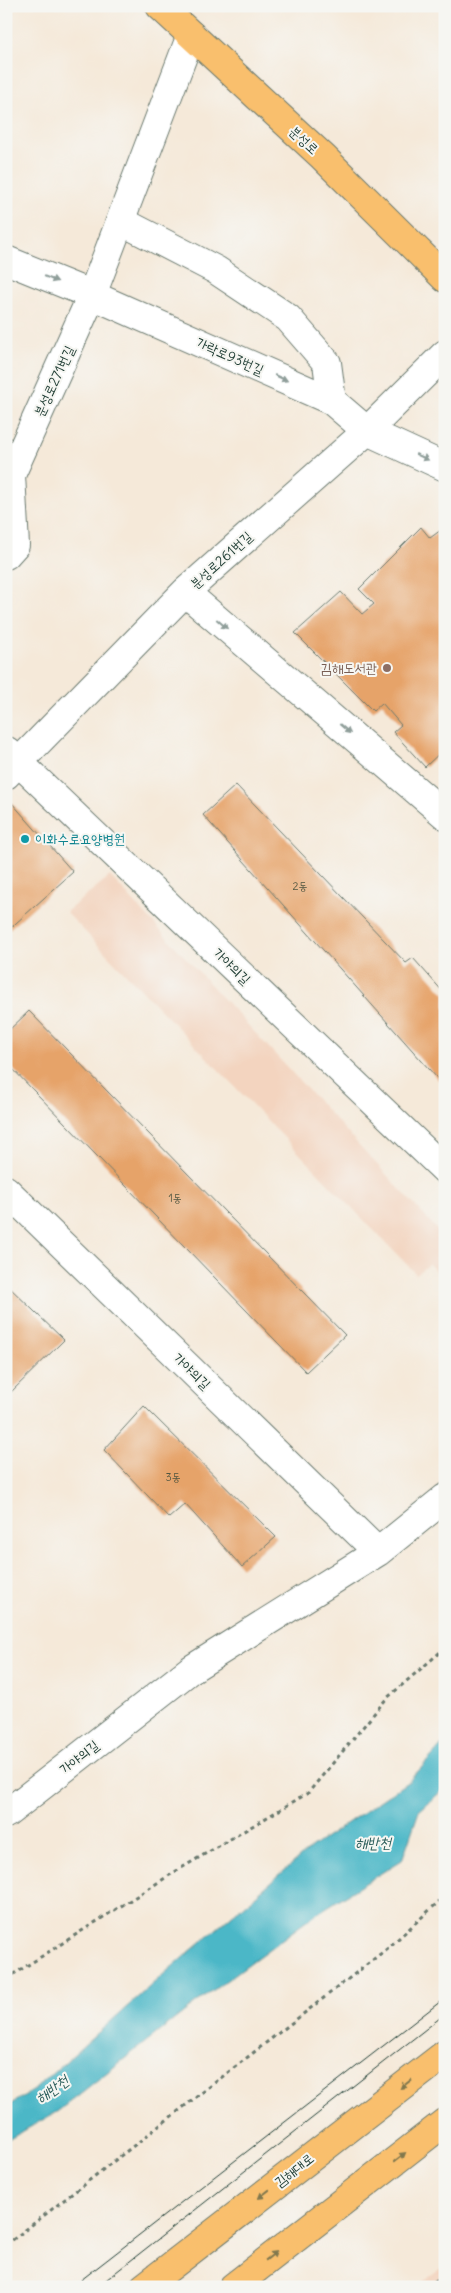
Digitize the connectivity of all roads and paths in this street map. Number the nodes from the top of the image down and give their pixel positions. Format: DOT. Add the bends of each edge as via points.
graph roads {
  1 [pos="160,6"];
  2 [pos="191,35"];
  3 [pos="121,221"];
  4 [pos="6,260"];
  5 [pos="445,278"];
  6 [pos="92,296"];
  7 [pos="445,354"];
  8 [pos="332,400"];
  9 [pos="366,431"];
  10 [pos="445,467"];
  11 [pos="9,547"];
  12 [pos="185,592"];
  13 [pos="11,762"];
  14 [pos="445,815"];
  15 [pos="445,1170"];
  16 [pos="6,1190"];
  17 [pos="445,1498"];
  18 [pos="378,1552"];
  19 [pos="445,1648"];
  20 [pos="6,1814"];
  21 [pos="445,1896"];
  22 [pos="6,1979"];
  23 [pos="445,2054"];
  24 [pos="445,2122"];
  25 [pos="6,2245"];
  26 [pos="445,2273"];
  27 [pos="144,2287"];
  28 [pos="233,2287"];
  29 [pos="428,2287"];
  1 -- 2 [label="main road, 분성로"];
  2 -- 3 [label="street, 분성로271번길"];
  2 -- 5 [label="main road, 분성로" via="323,157"];
  3 -- 6 [label="street, 분성로271번길"];
  3 -- 8 [label="street" via="216,270 288,318 328,362"];
  4 -- 6 [label="street, 가락로93번길, one-way"];
  6 -- 8 [label="street, 가락로93번길, one-way"];
  6 -- 11 [label="street, 분성로271번길" via="10,475"];
  7 -- 9 [label="street, 분성로261번길"];
  8 -- 9 [label="street, 가락로93번길"];
  9 -- 10 [label="street, 가락로93번길, one-way"];
  9 -- 12 [label="street, 분성로261번길"];
  12 -- 13 [label="street, 분성로261번길"];
  12 -- 14 [label="street, one-way"];
  13 -- 15 [label="street, 가야의길"];
  16 -- 18 [label="street, 가야의길"];
  17 -- 18 [label="street, 가야의길"];
  18 -- 20 [label="street, 가야의길" via="190,1670"];
  19 -- 22 [label="path" via="387,1698 308,1793 173,1873"];
  21 -- 25 [label="path" via="388,1948"];
  23 -- 27 [label="main road, 김해대로, one-way"];
  28 -- 24 [label="main road, one-way"];
  26 -- 29 [label="path"];
}
